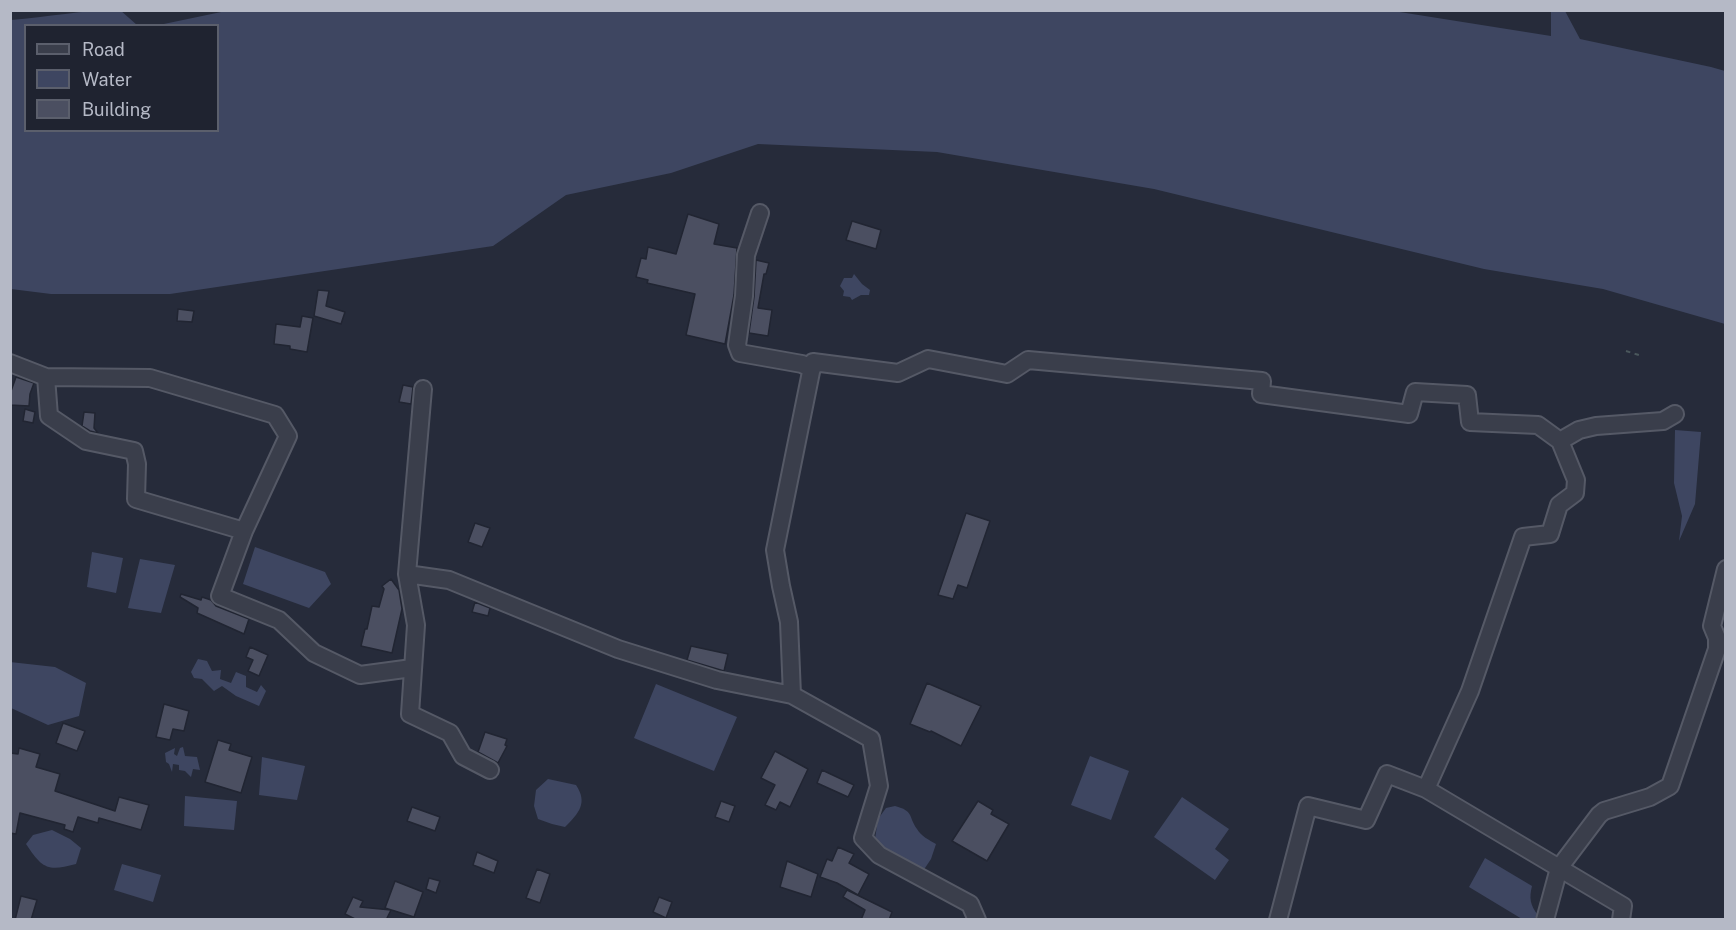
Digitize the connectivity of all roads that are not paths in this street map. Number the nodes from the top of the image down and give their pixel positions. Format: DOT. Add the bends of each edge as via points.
graph roads {
  1 [pos="760,213"];
  2 [pos="10,363"];
  3 [pos="812,369"];
  4 [pos="46,377"];
  5 [pos="423,389"];
  6 [pos="1675,414"];
  7 [pos="1560,441"];
  8 [pos="244,531"];
  9 [pos="1725,569"];
  10 [pos="407,574"];
  11 [pos="412,668"];
  12 [pos="792,695"];
  13 [pos="490,770"];
  14 [pos="1426,789"];
  15 [pos="1559,868"];
  16 [pos="977,920"];
  17 [pos="1278,920"];
  18 [pos="1545,920"];
  19 [pos="1621,920"];
  1 -- 3 [label="street" via="746,255 737,345 740,353"];
  2 -- 4 [label="street"];
  3 -- 7 [label="street" via="813,362 898,373 928,359 1007,374 1028,360 1262,381 1261,393 1409,414 1415,392 1467,395 1470,422 1538,425"];
  3 -- 12 [label="street" via="776,550 789,622"];
  4 -- 8 [label="street" via="50,416 86,441 134,451 136,499"];
  4 -- 8 [label="street" via="150,378 275,415 288,436"];
  5 -- 10 [label="street"];
  6 -- 7 [label="street" via="1663,421 1596,426"];
  7 -- 14 [label="street" via="1576,480 1575,493 1559,505 1550,534 1523,537 1470,691"];
  8 -- 11 [label="street" via="220,596 279,620 314,653 360,675"];
  9 -- 15 [label="street" via="1712,626 1717,649 1670,786 1602,813"];
  10 -- 11 [label="street" via="416,625"];
  10 -- 12 [label="street" via="450,580 618,649 717,680"];
  11 -- 13 [label="street" via="410,714 450,733 463,756"];
  12 -- 16 [label="street" via="871,739 879,786 863,838 879,855 970,904"];
  14 -- 15 [label="street"];
  14 -- 17 [label="street" via="1387,774 1366,820 1308,806"];
  15 -- 18 [label="street"];
  15 -- 19 [label="street" via="1623,906"];
}
